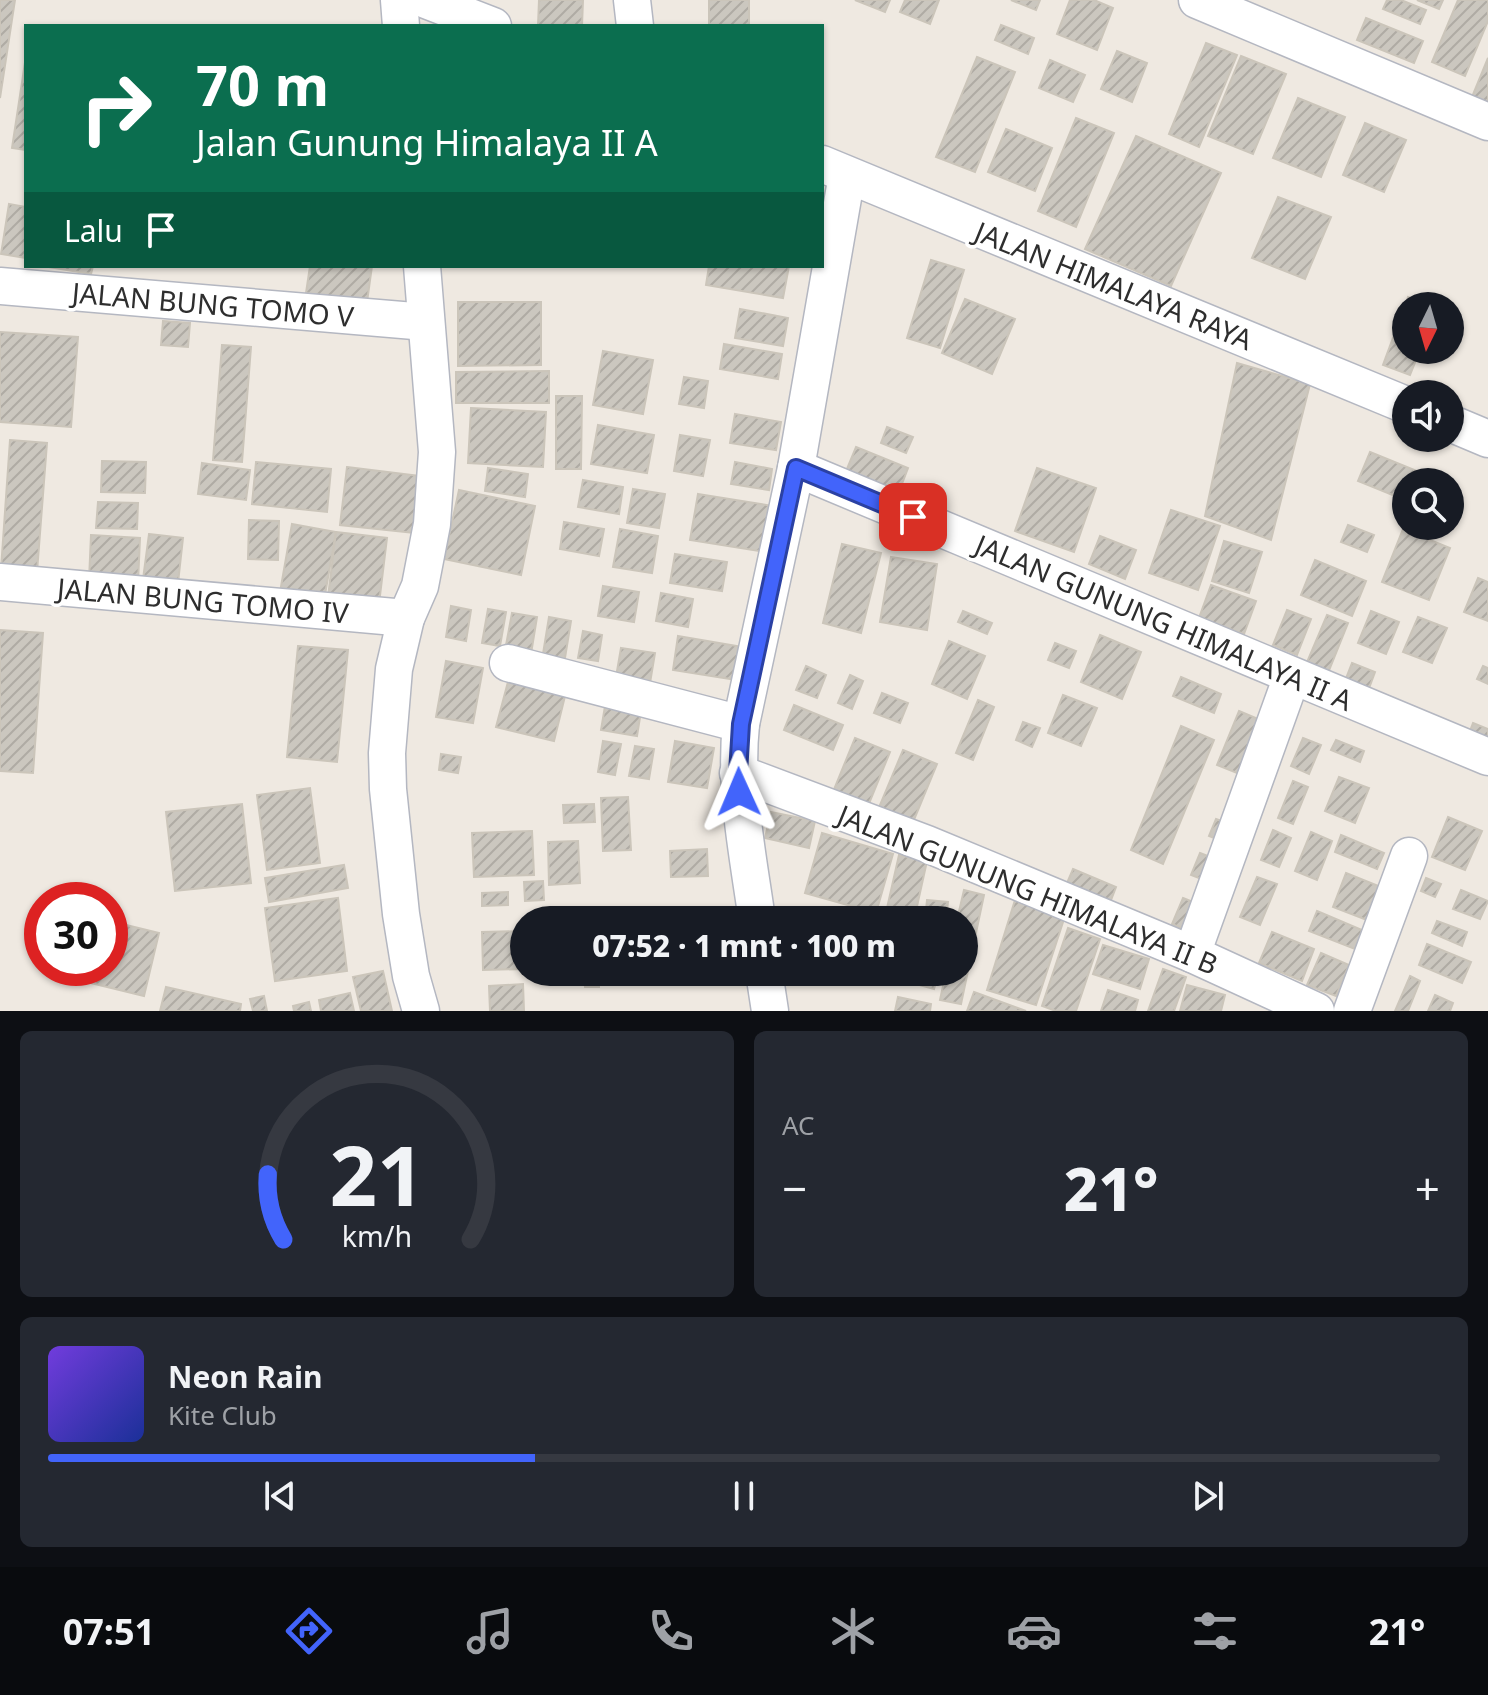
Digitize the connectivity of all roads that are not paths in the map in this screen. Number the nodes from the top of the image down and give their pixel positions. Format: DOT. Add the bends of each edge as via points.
graph roads {
  1 [pos="399,0"];
  2 [pos="426,0"];
  3 [pos="632,0"];
  4 [pos="1197,0"];
  5 [pos="401,24"];
  6 [pos="488,24"];
  7 [pos="635,24"];
  8 [pos="1488,122"];
  9 [pos="834,169"];
  10 [pos="824,248"];
  11 [pos="422,268"];
  12 [pos="821,268"];
  13 [pos="0,286"];
  14 [pos="426,322"];
  15 [pos="1392,399"];
  16 [pos="1464,429"];
  17 [pos="1488,439"];
  18 [pos="796,468"];
  19 [pos="0,582"];
  20 [pos="406,618"];
  21 [pos="508,663"];
  22 [pos="1292,676"];
  23 [pos="741,724"];
  24 [pos="1488,757"];
  25 [pos="738,773"];
  26 [pos="1409,856"];
  27 [pos="755,906"];
  28 [pos="1192,954"];
  29 [pos="766,986"];
  30 [pos="421,1011"];
  31 [pos="770,1011"];
  32 [pos="1316,1011"];
  33 [pos="1352,1011"];
  1 -- 5 [label="street"];
  2 -- 6 [label="street"];
  3 -- 7 [label="street"];
  4 -- 8 [label="street"];
  9 -- 10 [label="street"];
  9 -- 15 [label="street, JALAN HIMALAYA RAYA"];
  11 -- 14 [label="street"];
  12 -- 18 [label="street"];
  13 -- 14 [label="street, JALAN BUNG TOMO V"];
  14 -- 20 [label="street" via="437,452 432,524 420,586"];
  16 -- 17 [label="street"];
  18 -- 22 [label="street, JALAN GUNUNG HIMALAYA II A"];
  18 -- 23 [label="street"];
  19 -- 20 [label="street, JALAN BUNG TOMO IV"];
  20 -- 30 [label="street" via="394,669 388,789 401,914"];
  21 -- 23 [label="street"];
  22 -- 24 [label="street, JALAN GUNUNG HIMALAYA II A"];
  22 -- 28 [label="street"];
  23 -- 25 [label="street"];
  25 -- 27 [label="street"];
  25 -- 28 [label="street, JALAN GUNUNG HIMALAYA II B" via="927,844"];
  26 -- 33 [label="street"];
  28 -- 32 [label="street, JALAN GUNUNG HIMALAYA II B"];
  29 -- 31 [label="street"];
}
